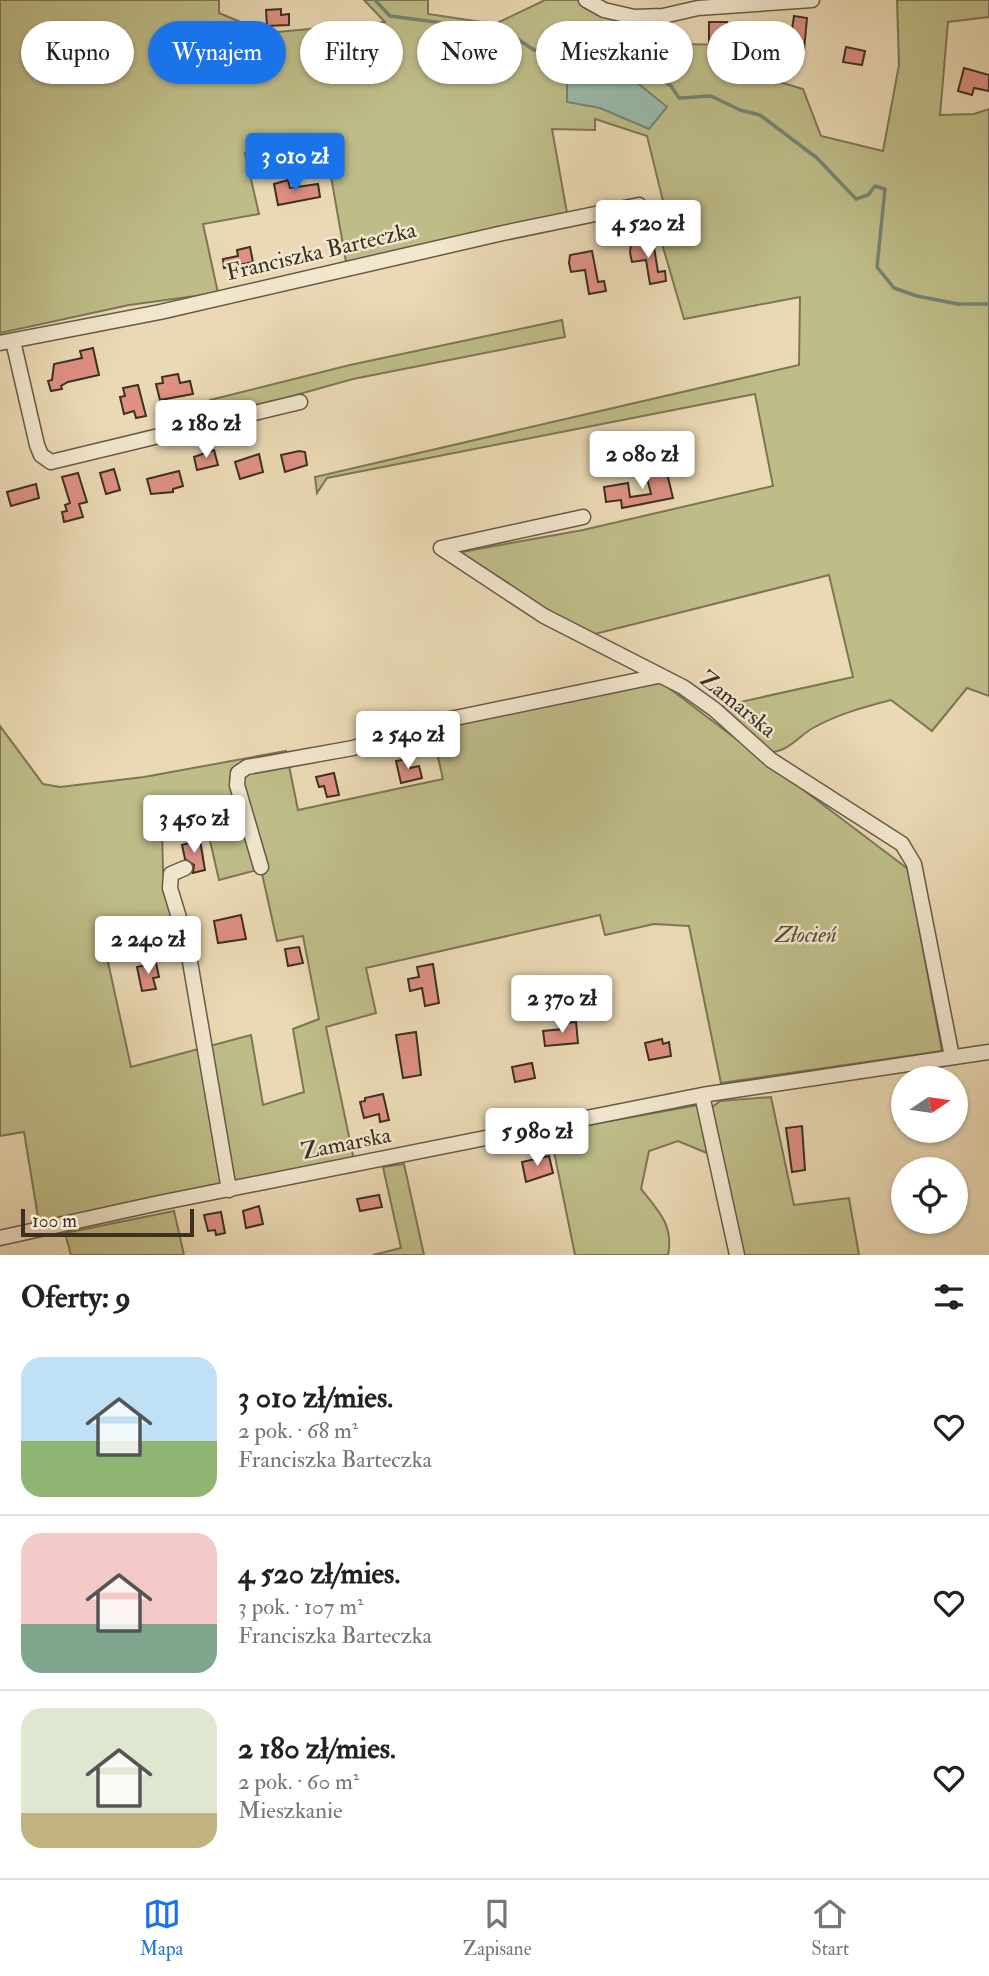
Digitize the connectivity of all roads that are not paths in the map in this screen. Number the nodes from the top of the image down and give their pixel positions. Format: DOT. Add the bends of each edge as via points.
graph roads {
  1 [pos="586,0"];
  2 [pos="813,0"];
  3 [pos="639,205"];
  4 [pos="6,342"];
  5 [pos="300,402"];
  6 [pos="583,517"];
  7 [pos="658,676"];
  8 [pos="261,867"];
  9 [pos="185,868"];
  10 [pos="989,1052"];
  11 [pos="952,1057"];
  12 [pos="702,1095"];
  13 [pos="229,1190"];
  14 [pos="0,1238"];
  15 [pos="737,1255"];
  1 -- 2 [label="street" via="634,17"];
  3 -- 4 [label="street, Franciszka Barteczka"];
  4 -- 5 [label="street, Franciszka Barteczka" via="37,445 41,455 51,461"];
  6 -- 7 [label="street, Zamarska" via="441,548 544,616"];
  7 -- 8 [label="street" via="431,723 353,748 247,767 238,773 237,785"];
  7 -- 11 [label="street, Zamarska" via="693,695 771,760 902,844 915,864"];
  9 -- 13 [label="street" via="171,874 170,888 187,944"];
  10 -- 11 [label="street, Zamarska"];
  11 -- 12 [label="street, Zamarska"];
  12 -- 13 [label="street, Zamarska"];
  12 -- 15 [label="street"];
  13 -- 14 [label="street, Zamarska"];
}
